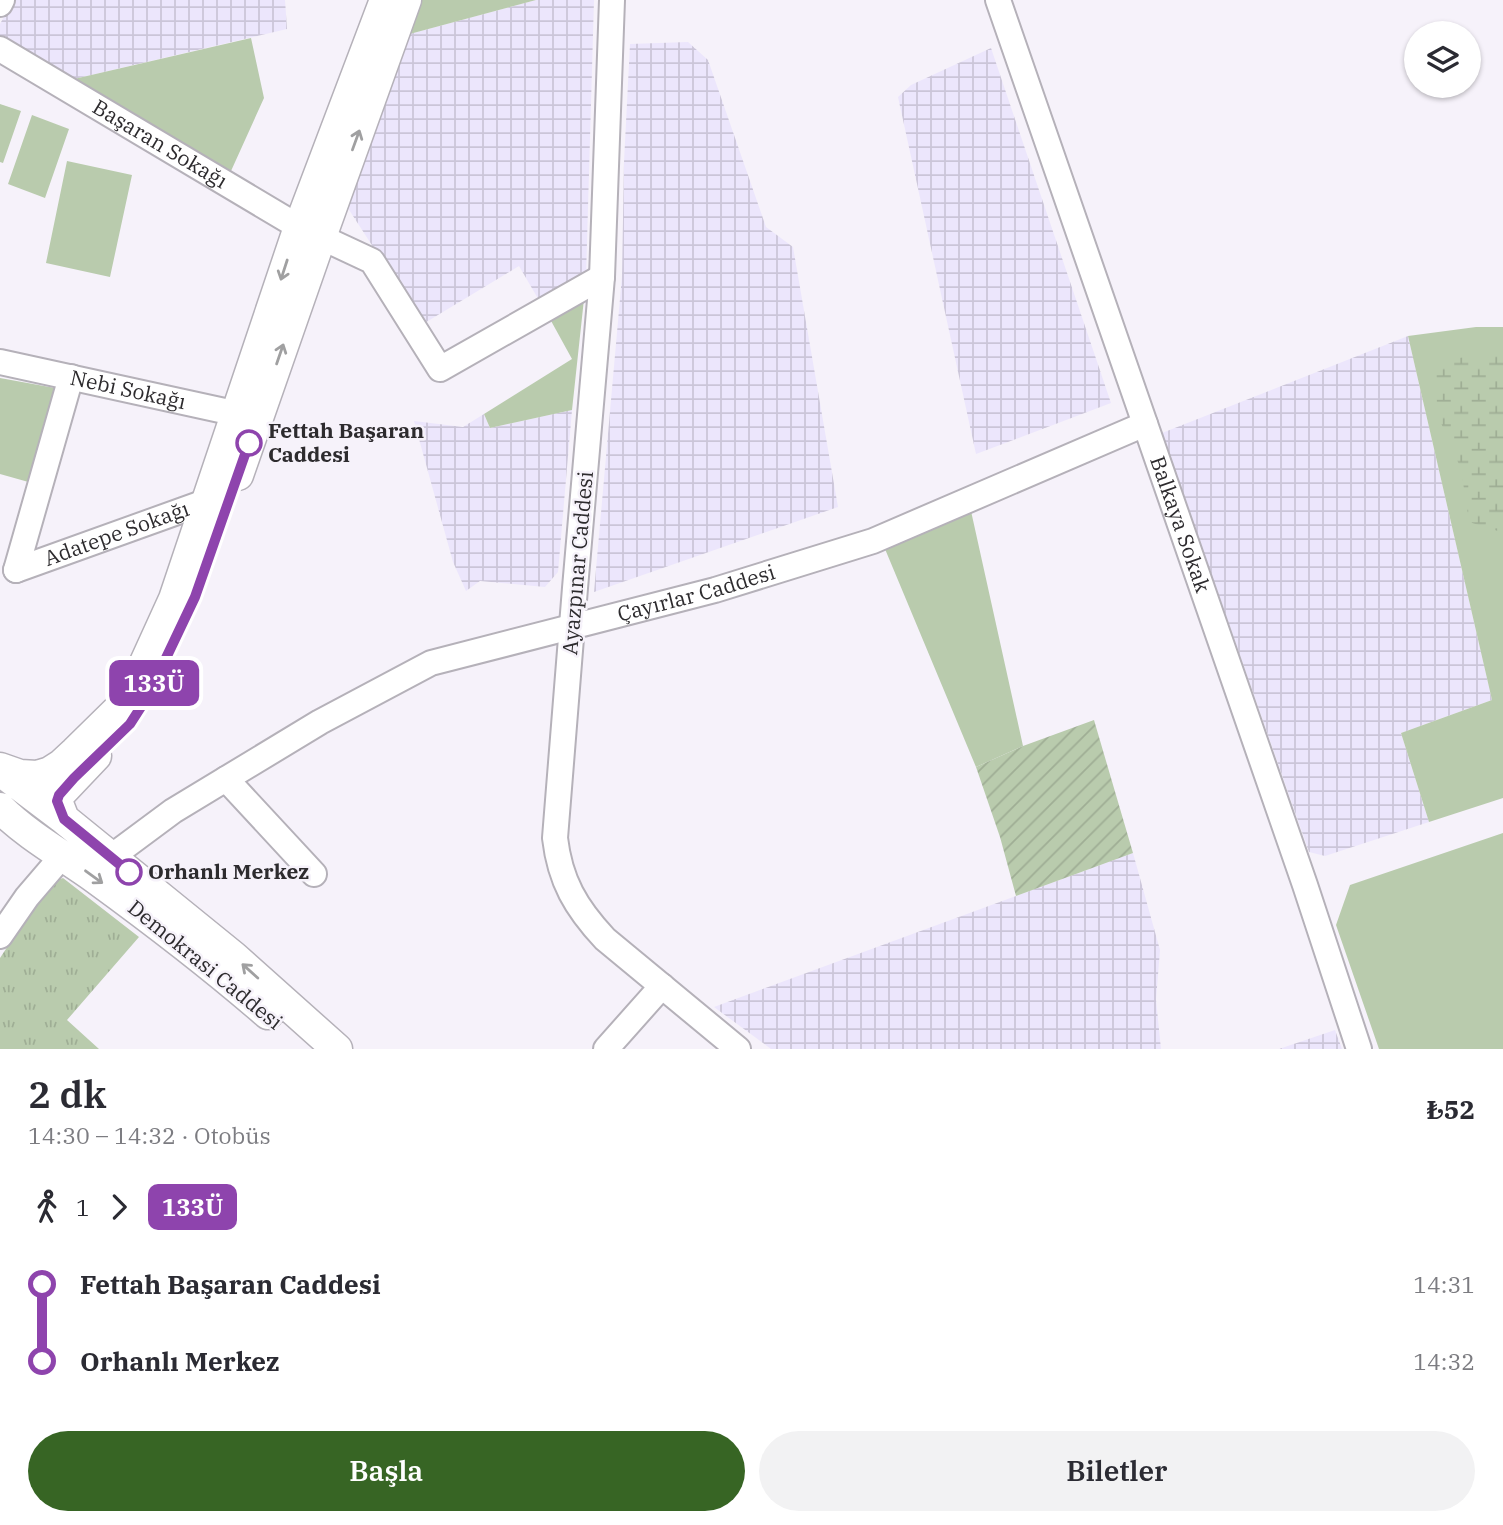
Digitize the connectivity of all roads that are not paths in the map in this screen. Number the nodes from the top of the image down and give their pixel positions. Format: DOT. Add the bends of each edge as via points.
graph roads {
  1 [pos="385,0"];
  2 [pos="407,0"];
  3 [pos="612,0"];
  4 [pos="998,0"];
  5 [pos="0,49"];
  6 [pos="310,232"];
  7 [pos="602,277"];
  8 [pos="0,362"];
  9 [pos="71,377"];
  10 [pos="247,416"];
  11 [pos="1145,424"];
  12 [pos="208,501"];
  13 [pos="573,626"];
  14 [pos="0,769"];
  15 [pos="74,778"];
  16 [pos="226,779"];
  17 [pos="0,791"];
  18 [pos="33,795"];
  19 [pos="0,807"];
  20 [pos="64,819"];
  21 [pos="13,832"];
  22 [pos="100,848"];
  23 [pos="63,855"];
  24 [pos="314,874"];
  25 [pos="0,936"];
  26 [pos="662,986"];
  27 [pos="308,1049"];
  28 [pos="337,1049"];
  29 [pos="606,1049"];
  30 [pos="738,1049"];
  31 [pos="1359,1049"];
  1 -- 6 [label="main road"];
  6 -- 2 [label="main road, one-way"];
  3 -- 7 [label="street, Ayazpınar Caddesi"];
  4 -- 11 [label="street, Balkaya Sokak"];
  5 -- 6 [label="street, Başaran Sokağı"];
  6 -- 7 [label="street, Başaran Sokağı" via="372,261 440,369"];
  6 -- 10 [label="main road"];
  7 -- 13 [label="street, Ayazpınar Caddesi"];
  8 -- 9 [label="street, Nebi Sokağı"];
  9 -- 10 [label="street, Nebi Sokağı"];
  9 -- 12 [label="street, Adatepe Sokağı" via="16,570"];
  10 -- 12 [label="main road"];
  10 -- 15 [label="main road" via="195,597 148,696 130,724"];
  11 -- 13 [label="street, Çayırlar Caddesi" via="873,541 715,590"];
  11 -- 31 [label="street, Balkaya Sokak"];
  12 -- 14 [label="main road" via="174,599 128,700 50,772 20,775"];
  13 -- 16 [label="street, Çayırlar Caddesi" via="430,663"];
  13 -- 26 [label="street, Ayazpınar Caddesi" via="557,858 570,893 592,925"];
  14 -- 18 [label="main road, Demokrasi Caddesi"];
  15 -- 18 [label="main road" via="50,792"];
  15 -- 20 [label="main road" via="57,801"];
  16 -- 22 [label="street, Çayırlar Caddesi"];
  16 -- 24 [label="street"];
  17 -- 18 [label="main road"];
  18 -- 20 [label="main road, Demokrasi Caddesi"];
  19 -- 21 [label="main road, Demokrasi Caddesi"];
  20 -- 22 [label="main road, Demokrasi Caddesi"];
  21 -- 22 [label="main road" via="66,838"];
  21 -- 23 [label="main road, Demokrasi Caddesi"];
  28 -- 22 [label="main road, Demokrasi Caddesi, one-way" via="234,957"];
  23 -- 25 [label="street"];
  23 -- 27 [label="main road, Demokrasi Caddesi, one-way" via="183,945"];
  26 -- 29 [label="street"];
  26 -- 30 [label="street, Ayazpınar Caddesi"];
}
